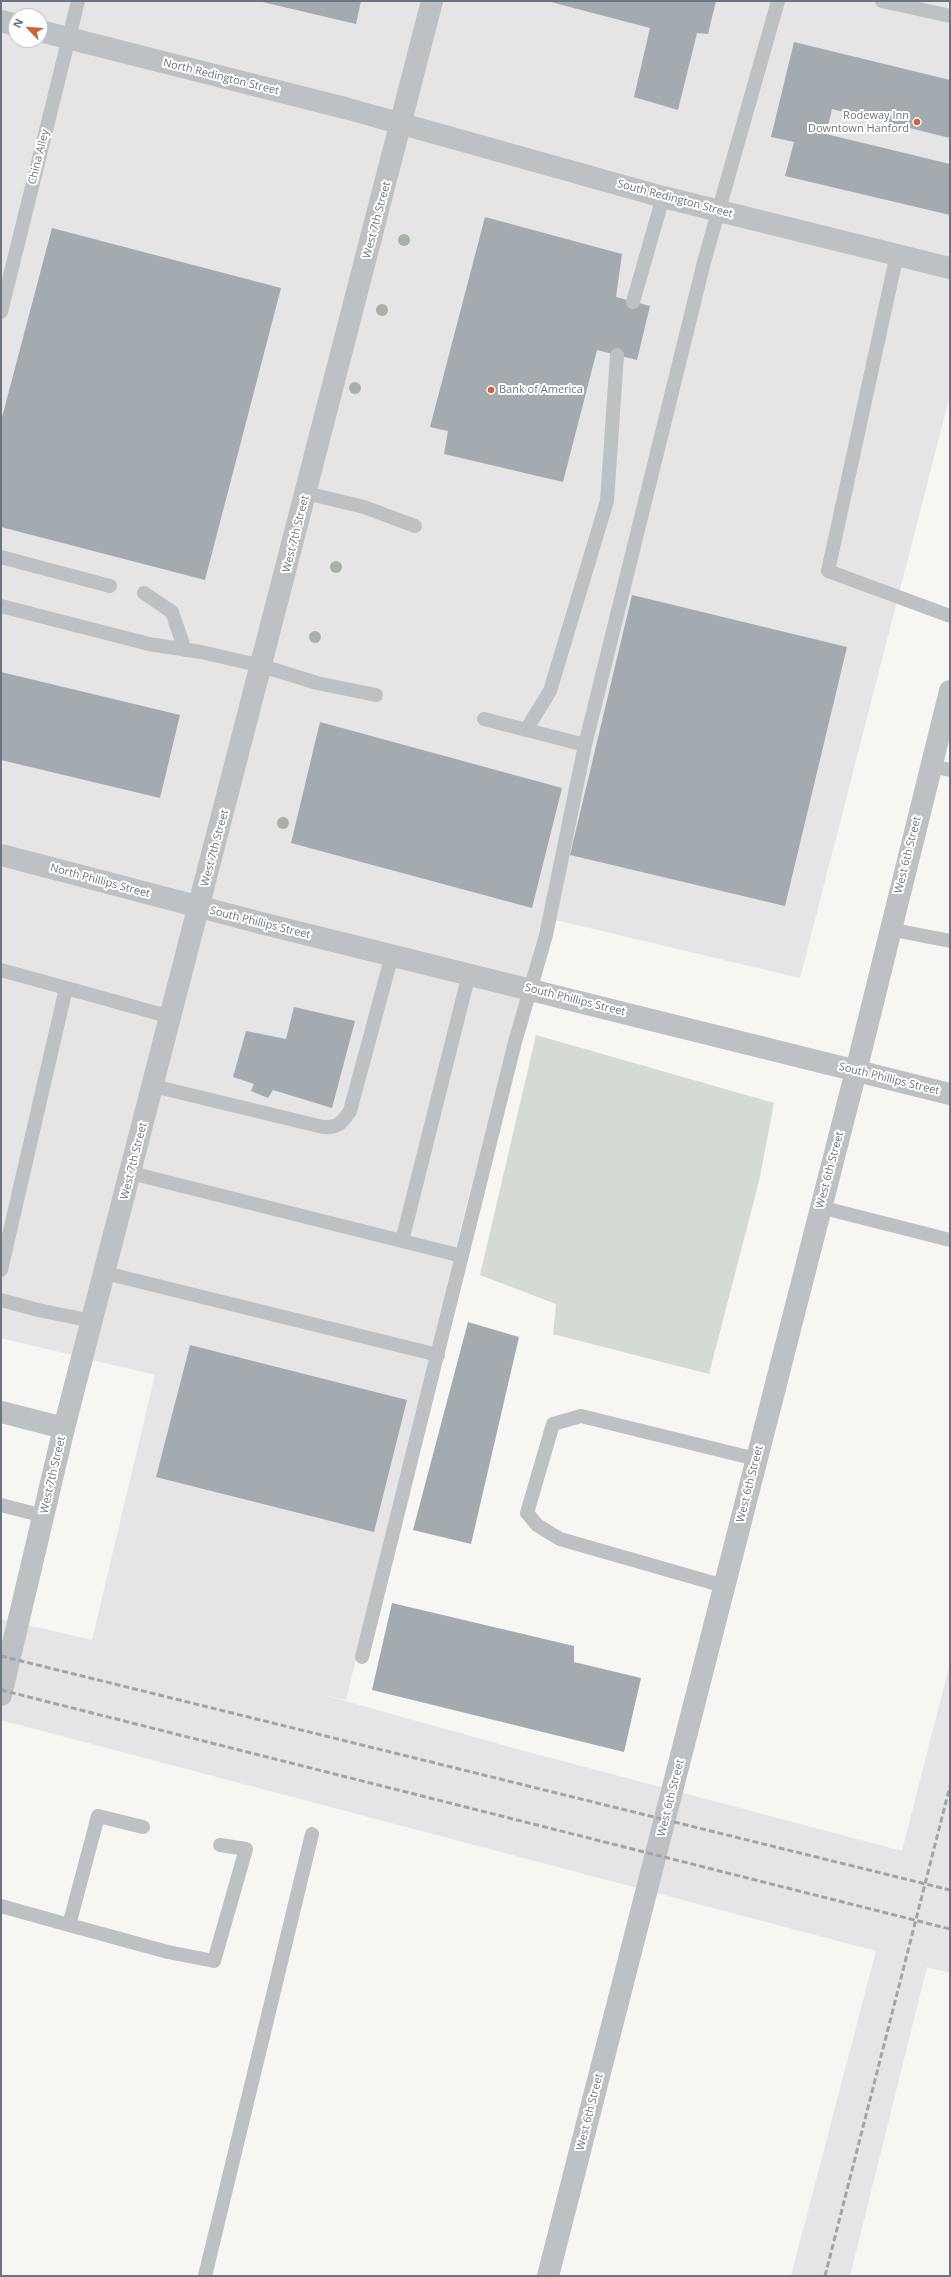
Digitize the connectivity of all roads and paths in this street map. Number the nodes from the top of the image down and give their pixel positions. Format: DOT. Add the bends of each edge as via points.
graph roads {
  1 [pos="78,1"];
  2 [pos="432,1"];
  3 [pos="778,1"];
  4 [pos="882,1"];
  5 [pos="950,16"];
  6 [pos="48,33"];
  7 [pos="69,38"];
  8 [pos="402,124"];
  9 [pos="663,196"];
  10 [pos="718,211"];
  11 [pos="897,254"];
  12 [pos="950,268"];
  13 [pos="633,302"];
  14 [pos="1,312"];
  15 [pos="617,355"];
  16 [pos="306,493"];
  17 [pos="415,526"];
  18 [pos="1,557"];
  19 [pos="110,586"];
  20 [pos="144,593"];
  21 [pos="1,606"];
  22 [pos="950,616"];
  23 [pos="185,650"];
  24 [pos="262,666"];
  25 [pos="950,691"];
  26 [pos="376,695"];
  27 [pos="484,719"];
  28 [pos="526,730"];
  29 [pos="585,746"];
  30 [pos="940,768"];
  31 [pos="1,855"];
  32 [pos="199,907"];
  33 [pos="889,929"];
  34 [pos="950,941"];
  35 [pos="392,955"];
  36 [pos="1,970"];
  37 [pos="470,974"];
  38 [pos="66,988"];
  39 [pos="529,989"];
  40 [pos="171,1016"];
  41 [pos="856,1071"];
  42 [pos="153,1086"];
  43 [pos="950,1094"];
  44 [pos="131,1173"];
  45 [pos="820,1208"];
  46 [pos="950,1240"];
  47 [pos="402,1241"];
  48 [pos="462,1256"];
  49 [pos="1,1270"];
  50 [pos="105,1273"];
  51 [pos="1,1300"];
  52 [pos="92,1321"];
  53 [pos="438,1355"];
  54 [pos="1,1412"];
  55 [pos="64,1428"];
  56 [pos="756,1459"];
  57 [pos="1,1505"];
  58 [pos="44,1516"];
  59 [pos="724,1586"];
  60 [pos="362,1658"];
  61 [pos="1,1695"];
  62 [pos="144,1827"];
  63 [pos="312,1834"];
  64 [pos="220,1845"];
  65 [pos="1,1906"];
  66 [pos="69,1925"];
  67 [pos="205,2276"];
  68 [pos="548,2276"];
  1 -- 7 [label="lane, China Alley"];
  2 -- 8 [label="street, West 7th Street"];
  3 -- 10 [label="lane"];
  4 -- 5 [label="lane"];
  6 -- 7 [label="street, North Redington Street"];
  7 -- 8 [label="street, North Redington Street"];
  7 -- 14 [label="lane, China Alley"];
  8 -- 9 [label="street, South Redington Street"];
  8 -- 16 [label="street, West 7th Street"];
  9 -- 10 [label="street, South Redington Street"];
  9 -- 13 [label="lane"];
  10 -- 11 [label="street, South Redington Street"];
  10 -- 29 [label="lane"];
  11 -- 12 [label="street, South Redington Street"];
  11 -- 22 [label="lane" via="828,571"];
  15 -- 28 [label="lane" via="606,501 550,691"];
  16 -- 17 [label="lane" via="364,507"];
  16 -- 24 [label="street, West 7th Street"];
  18 -- 19 [label="lane"];
  20 -- 23 [label="lane" via="172,612"];
  21 -- 23 [label="lane" via="149,644"];
  23 -- 24 [label="lane"];
  24 -- 26 [label="lane" via="317,683"];
  24 -- 32 [label="street, West 7th Street"];
  25 -- 30 [label="street, West 6th Street"];
  27 -- 28 [label="lane"];
  28 -- 29 [label="lane"];
  29 -- 39 [label="lane" via="546,935"];
  30 -- 33 [label="street, West 6th Street"];
  31 -- 32 [label="street, North Phillips Street"];
  32 -- 35 [label="street, South Phillips Street"];
  32 -- 40 [label="street, West 7th Street"];
  33 -- 34 [label="lane"];
  33 -- 41 [label="street, West 6th Street"];
  35 -- 37 [label="street, South Phillips Street"];
  35 -- 42 [label="lane" via="350,1112 342,1124 332,1128 324,1127"];
  36 -- 38 [label="lane"];
  37 -- 39 [label="street, South Phillips Street"];
  37 -- 47 [label="lane"];
  38 -- 40 [label="lane"];
  38 -- 49 [label="lane"];
  39 -- 41 [label="street, South Phillips Street"];
  39 -- 48 [label="lane"];
  40 -- 42 [label="street, West 7th Street"];
  41 -- 43 [label="street, South Phillips Street"];
  41 -- 45 [label="street, West 6th Street"];
  42 -- 44 [label="street, West 7th Street"];
  44 -- 47 [label="lane"];
  44 -- 50 [label="street, West 7th Street"];
  45 -- 46 [label="lane"];
  45 -- 56 [label="street, West 6th Street"];
  47 -- 48 [label="lane"];
  48 -- 53 [label="lane"];
  50 -- 52 [label="street, West 7th Street"];
  50 -- 53 [label="lane"];
  51 -- 52 [label="lane"];
  52 -- 55 [label="street, West 7th Street"];
  53 -- 60 [label="lane"];
  54 -- 55 [label="street"];
  55 -- 58 [label="street, West 7th Street"];
  56 -- 59 [label="street, West 6th Street"];
  56 -- 59 [label="lane" via="581,1416 553,1424 527,1513 537,1525 560,1539"];
  57 -- 58 [label="lane"];
  58 -- 61 [label="street, West 7th Street"];
  59 -- 68 [label="street, West 6th Street"];
  62 -- 66 [label="lane" via="98,1816"];
  63 -- 67 [label="lane"];
  64 -- 66 [label="lane" via="246,1849 214,1961 168,1952"];
  65 -- 66 [label="lane"];
}
